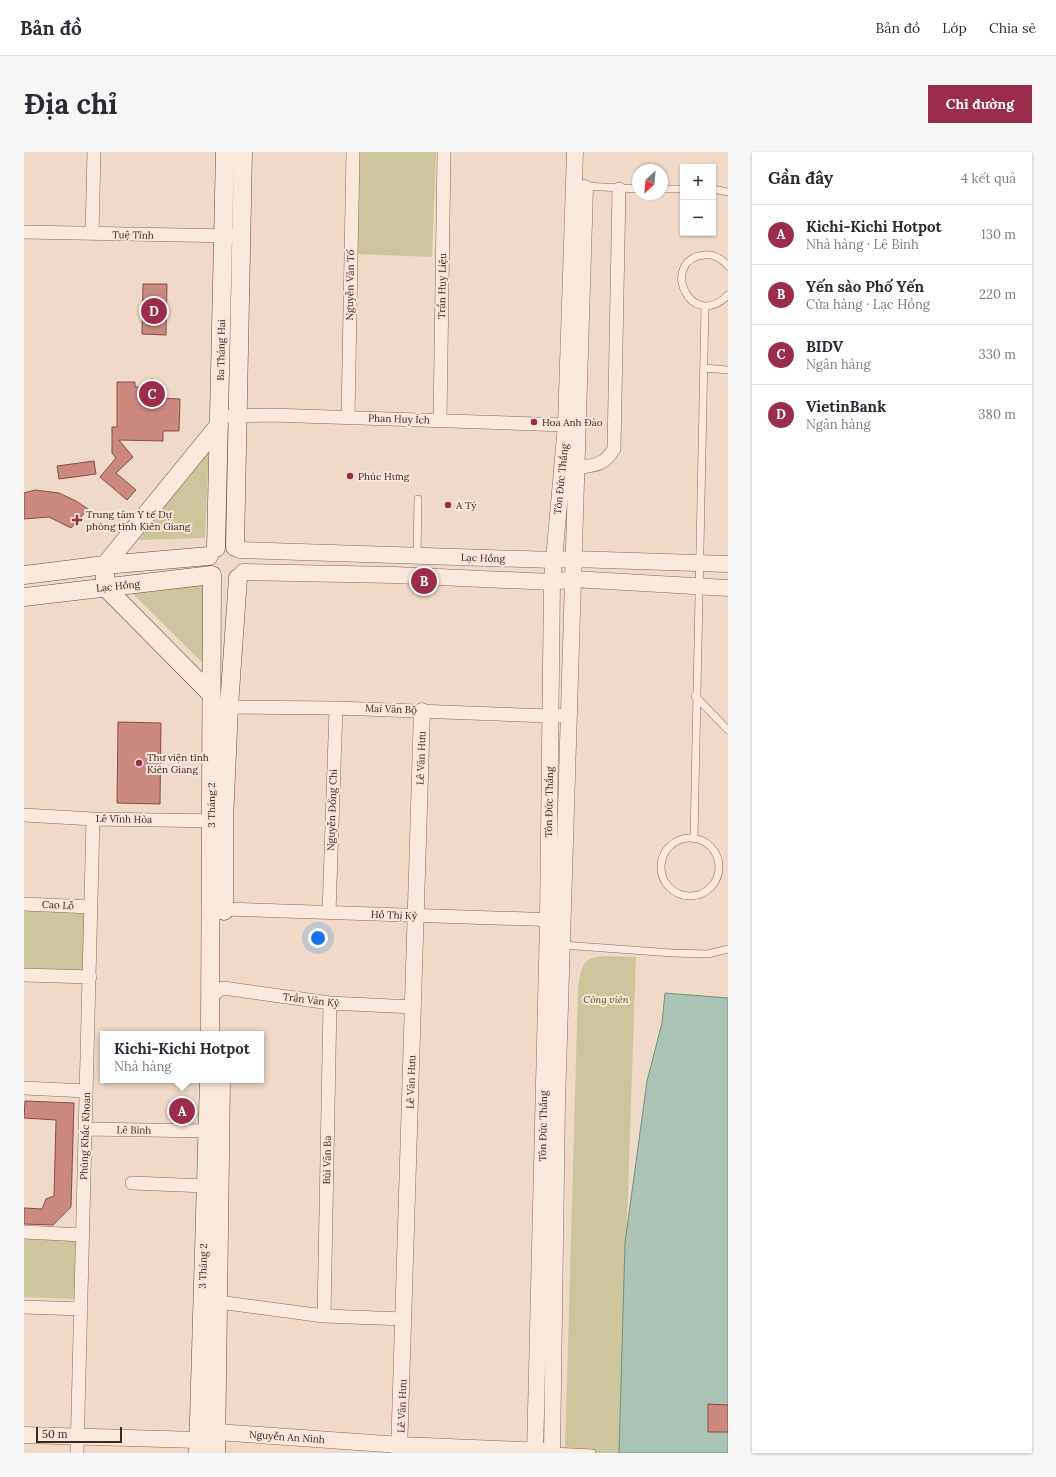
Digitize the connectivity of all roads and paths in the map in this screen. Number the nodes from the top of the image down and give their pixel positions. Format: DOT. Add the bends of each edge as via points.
graph roads {
  1 [pos="94,152"];
  2 [pos="225,152"];
  3 [pos="243,152"];
  4 [pos="353,152"];
  5 [pos="444,152"];
  6 [pos="575,152"];
  7 [pos="586,152"];
  8 [pos="585,186"];
  9 [pos="619,189"];
  10 [pos="632,189"];
  11 [pos="668,189"];
  12 [pos="680,189"];
  13 [pos="716,190"];
  14 [pos="728,192"];
  15 [pos="24,232"];
  16 [pos="92,234"];
  17 [pos="242,236"];
  18 [pos="224,237"];
  19 [pos="728,266"];
  20 [pos="728,295"];
  21 [pos="705,306"];
  22 [pos="704,368"];
  23 [pos="728,370"];
  24 [pos="239,415"];
  25 [pos="348,417"];
  26 [pos="220,421"];
  27 [pos="440,421"];
  28 [pos="572,423"];
  29 [pos="576,468"];
  30 [pos="418,499"];
  31 [pos="237,548"];
  32 [pos="213,552"];
  33 [pos="395,555"];
  34 [pos="417,556"];
  35 [pos="573,559"];
  36 [pos="553,560"];
  37 [pos="700,564"];
  38 [pos="728,564"];
  39 [pos="105,565"];
  40 [pos="24,575"];
  41 [pos="212,575"];
  42 [pos="240,575"];
  43 [pos="394,575"];
  44 [pos="573,579"];
  45 [pos="552,582"];
  46 [pos="105,587"];
  47 [pos="700,587"];
  48 [pos="728,588"];
  49 [pos="24,597"];
  50 [pos="696,696"];
  51 [pos="217,702"];
  52 [pos="336,708"];
  53 [pos="422,710"];
  54 [pos="570,715"];
  55 [pos="550,716"];
  56 [pos="728,730"];
  57 [pos="24,815"];
  58 [pos="94,819"];
  59 [pos="218,821"];
  60 [pos="694,838"];
  61 [pos="24,904"];
  62 [pos="91,907"];
  63 [pos="224,909"];
  64 [pos="329,913"];
  65 [pos="416,915"];
  66 [pos="556,921"];
  67 [pos="563,945"];
  68 [pos="728,949"];
  69 [pos="24,975"];
  70 [pos="90,977"];
  71 [pos="217,992"];
  72 [pos="330,1003"];
  73 [pos="413,1007"];
  74 [pos="210,1031"];
  75 [pos="222,1031"];
  76 [pos="209,1083"];
  77 [pos="221,1083"];
  78 [pos="24,1088"];
  79 [pos="86,1091"];
  80 [pos="214,1127"];
  81 [pos="85,1129"];
  82 [pos="132,1183"];
  83 [pos="206,1186"];
  84 [pos="24,1232"];
  85 [pos="83,1235"];
  86 [pos="218,1302"];
  87 [pos="24,1307"];
  88 [pos="81,1309"];
  89 [pos="201,1310"];
  90 [pos="324,1316"];
  91 [pos="404,1319"];
  92 [pos="216,1432"];
  93 [pos="24,1435"];
  94 [pos="77,1445"];
  95 [pos="198,1447"];
  96 [pos="400,1449"];
  97 [pos="535,1452"];
  98 [pos="552,1452"];
  99 [pos="216,1453"];
  100 [pos="592,1453"];
  1 -- 16 [label="street"];
  2 -- 18 [label="main road, Ba Tháng Hai"];
  3 -- 17 [label="main road, Ba Tháng Hai"];
  4 -- 25 [label="street, Nguyễn Văn Tố"];
  5 -- 27 [label="street, Trần Huy Liệu"];
  6 -- 28 [label="street, Tôn Đức Thắng"];
  7 -- 8 [label="street, Tôn Đức Thắng"];
  8 -- 9 [label="lane"];
  8 -- 28 [label="street, Tôn Đức Thắng"];
  9 -- 10 [label="lane"];
  9 -- 29 [label="street" via="614,449 609,458 600,464"];
  11 -- 12 [label="lane"];
  13 -- 14 [label="lane"];
  15 -- 16 [label="street, Tuệ Tĩnh"];
  16 -- 18 [label="street, Tuệ Tĩnh"];
  17 -- 18 [label="street, Tuệ Tĩnh"];
  17 -- 24 [label="main road, Ba Tháng Hai"];
  18 -- 26 [label="main road, Ba Tháng Hai"];
  19 -- 21 [label="lane" via="718,257 709,255 700,256 686,266 681,283 684,291 689,299"];
  20 -- 21 [label="lane" via="714,305"];
  21 -- 22 [label="lane"];
  22 -- 23 [label="lane"];
  22 -- 37 [label="lane"];
  24 -- 25 [label="street, Phan Huy Ích"];
  24 -- 26 [label="street, Phan Huy Ích"];
  24 -- 31 [label="main road, Ba Tháng Hai"];
  25 -- 27 [label="street, Phan Huy Ích"];
  26 -- 32 [label="main road, Ba Tháng Hai"];
  26 -- 39 [label="main road"];
  27 -- 28 [label="street, Phan Huy Ích"];
  28 -- 29 [label="street, Tôn Đức Thắng"];
  28 -- 36 [label="street, Tôn Đức Thắng"];
  29 -- 35 [label="street, Tôn Đức Thắng"];
  30 -- 34 [label="lane"];
  31 -- 32 [label="main road" via="225,545"];
  31 -- 33 [label="street, Lạc Hồng"];
  31 -- 42 [label="main road" via="244,558"];
  32 -- 39 [label="main road"];
  32 -- 41 [label="main road" via="208,566"];
  33 -- 34 [label="street, Lạc Hồng"];
  33 -- 43 [label="street"];
  34 -- 36 [label="street, Lạc Hồng"];
  35 -- 36 [label="street, Lạc Hồng"];
  35 -- 37 [label="street, Lạc Hồng"];
  35 -- 44 [label="street, Tôn Đức Thắng"];
  36 -- 45 [label="street, Tôn Đức Thắng"];
  37 -- 38 [label="street, Lạc Hồng"];
  37 -- 47 [label="lane"];
  39 -- 40 [label="main road"];
  39 -- 46 [label="main road"];
  41 -- 42 [label="main road" via="225,582"];
  41 -- 46 [label="main road, Lạc Hồng"];
  41 -- 51 [label="main road, 3 Tháng 2"];
  42 -- 43 [label="street, Lạc Hồng"];
  42 -- 51 [label="main road, 3 Tháng 2"];
  43 -- 45 [label="street, Lạc Hồng"];
  44 -- 45 [label="street, Lạc Hồng"];
  44 -- 47 [label="street, Lạc Hồng"];
  44 -- 54 [label="street, Tôn Đức Thắng"];
  45 -- 55 [label="street, Tôn Đức Thắng"];
  46 -- 49 [label="main road, Lạc Hồng"];
  46 -- 51 [label="main road"];
  47 -- 48 [label="street, Lạc Hồng"];
  47 -- 50 [label="lane"];
  50 -- 56 [label="lane"];
  50 -- 60 [label="lane"];
  51 -- 52 [label="street, Mai Văn Bộ"];
  51 -- 59 [label="main road, 3 Tháng 2"];
  52 -- 53 [label="street, Mai Văn Bộ"];
  52 -- 64 [label="street, Nguyễn Đổng Chi"];
  53 -- 55 [label="street, Mai Văn Bộ"];
  53 -- 65 [label="street, Lê Văn Hưu"];
  54 -- 55 [label="street, Mai Văn Bộ"];
  54 -- 66 [label="street, Tôn Đức Thắng"];
  55 -- 66 [label="street, Tôn Đức Thắng"];
  57 -- 58 [label="street, Lê Vĩnh Hòa"];
  58 -- 59 [label="street, Lê Vĩnh Hòa"];
  58 -- 62 [label="street, Phùng Khắc Khoan"];
  59 -- 63 [label="main road, 3 Tháng 2"];
  59 -- 71 [label="main road, 3 Tháng 2"];
  60 -- 60 [label="lane" via="679,840 669,847 662,857 660,869 664,881 671,890 682,896 695,896 706,892 715,883 719,872 718,860 713,849"];
  61 -- 62 [label="street, Cao Lỗ"];
  62 -- 70 [label="street, Phùng Khắc Khoan"];
  63 -- 64 [label="street, Hồ Thị Kỷ"];
  63 -- 71 [label="main road, 3 Tháng 2"];
  64 -- 65 [label="street, Hồ Thị Kỷ"];
  65 -- 66 [label="street, Hồ Thị Kỷ"];
  65 -- 73 [label="street, Lê Văn Hưu"];
  66 -- 67 [label="street, Tôn Đức Thắng"];
  66 -- 97 [label="street, Tôn Đức Thắng"];
  67 -- 68 [label="lane" via="672,954 708,954"];
  67 -- 98 [label="street, Tôn Đức Thắng" via="557,1103"];
  69 -- 70 [label="street"];
  70 -- 79 [label="street, Phùng Khắc Khoan"];
  71 -- 72 [label="street, Trần Văn Kỷ"];
  71 -- 74 [label="main road, 3 Tháng 2"];
  71 -- 75 [label="main road, 3 Tháng 2"];
  72 -- 73 [label="street, Trần Văn Kỷ"];
  72 -- 90 [label="street, Bùi Văn Ba"];
  73 -- 91 [label="street, Lê Văn Hưu"];
  76 -- 80 [label="main road, 3 Tháng 2"];
  77 -- 80 [label="main road, 3 Tháng 2"];
  78 -- 79 [label="street"];
  79 -- 81 [label="street, Phùng Khắc Khoan"];
  80 -- 81 [label="street, Lê Bình"];
  80 -- 83 [label="main road, 3 Tháng 2"];
  80 -- 86 [label="main road, 3 Tháng 2"];
  81 -- 85 [label="street, Phùng Khắc Khoan"];
  82 -- 83 [label="street"];
  83 -- 89 [label="main road, 3 Tháng 2"];
  84 -- 85 [label="street"];
  85 -- 88 [label="street, Phùng Khắc Khoan"];
  86 -- 89 [label="street"];
  86 -- 90 [label="street"];
  86 -- 92 [label="main road, 3 Tháng 2"];
  87 -- 88 [label="street"];
  88 -- 94 [label="street, Phùng Khắc Khoan"];
  89 -- 95 [label="main road, 3 Tháng 2"];
  90 -- 91 [label="street"];
  91 -- 96 [label="street, Lê Văn Hưu"];
  92 -- 95 [label="street, Nguyễn An Ninh"];
  92 -- 96 [label="street, Nguyễn An Ninh"];
  92 -- 99 [label="main road, 3 Tháng 2"];
  93 -- 94 [label="street, Nguyễn An Ninh"];
  94 -- 95 [label="street, Nguyễn An Ninh"];
  96 -- 97 [label="street, Nguyễn An Ninh"];
  97 -- 98 [label="street, Nguyễn An Ninh"];
  98 -- 100 [label="lane"];
}
